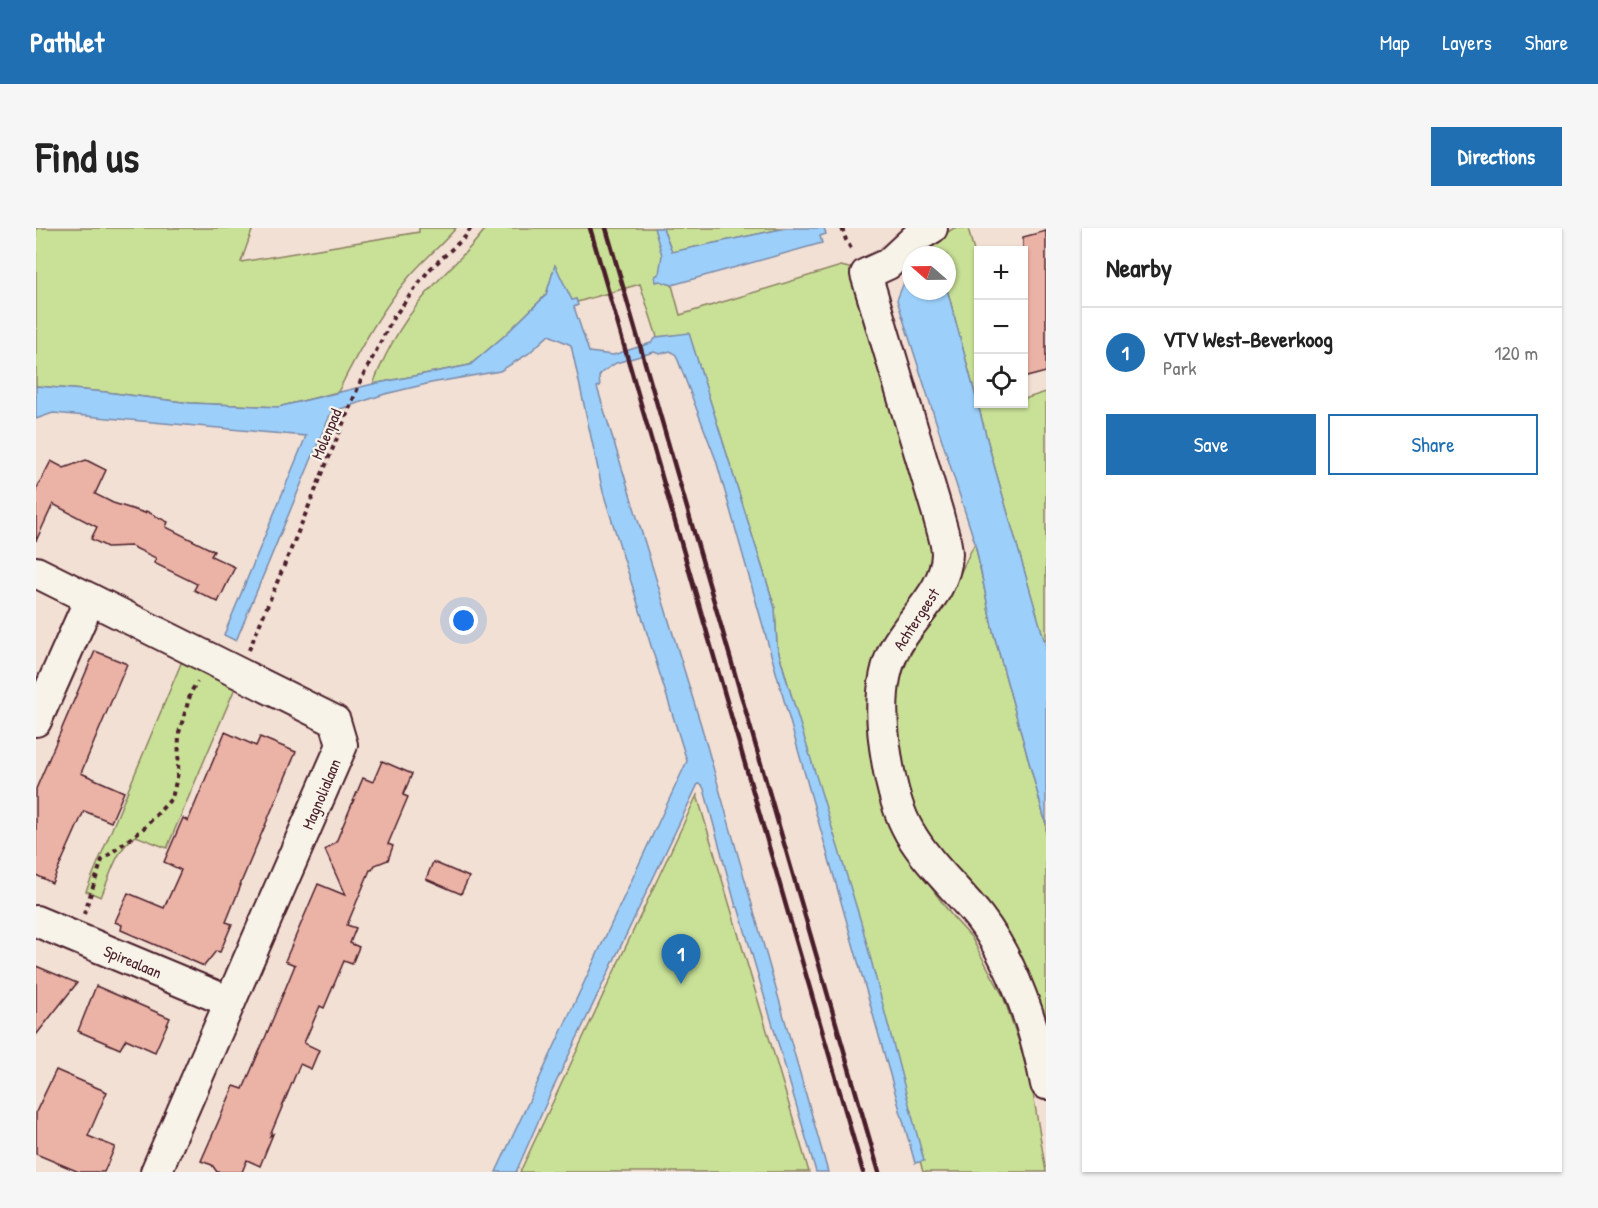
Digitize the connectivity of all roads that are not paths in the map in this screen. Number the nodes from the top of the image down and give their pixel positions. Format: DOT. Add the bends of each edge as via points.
graph roads {
  1 [pos="932,228"];
  2 [pos="36,572"];
  3 [pos="90,599"];
  4 [pos="36,721"];
  5 [pos="36,921"];
  6 [pos="230,1002"];
  7 [pos="1046,1084"];
  8 [pos="156,1172"];
  1 -- 7 [label="street, Achtergeest" via="888,264 866,274 947,552 940,583 895,649 888,669 883,723 887,761 895,798 910,835 980,918 1009,966 1041,1057"];
  2 -- 3 [label="street, Magnolialaan"];
  3 -- 4 [label="street"];
  3 -- 6 [label="street, Magnolialaan" via="335,721 342,745"];
  5 -- 6 [label="street, Spirealaan"];
  6 -- 8 [label="street, Magnolialaan"];
}
